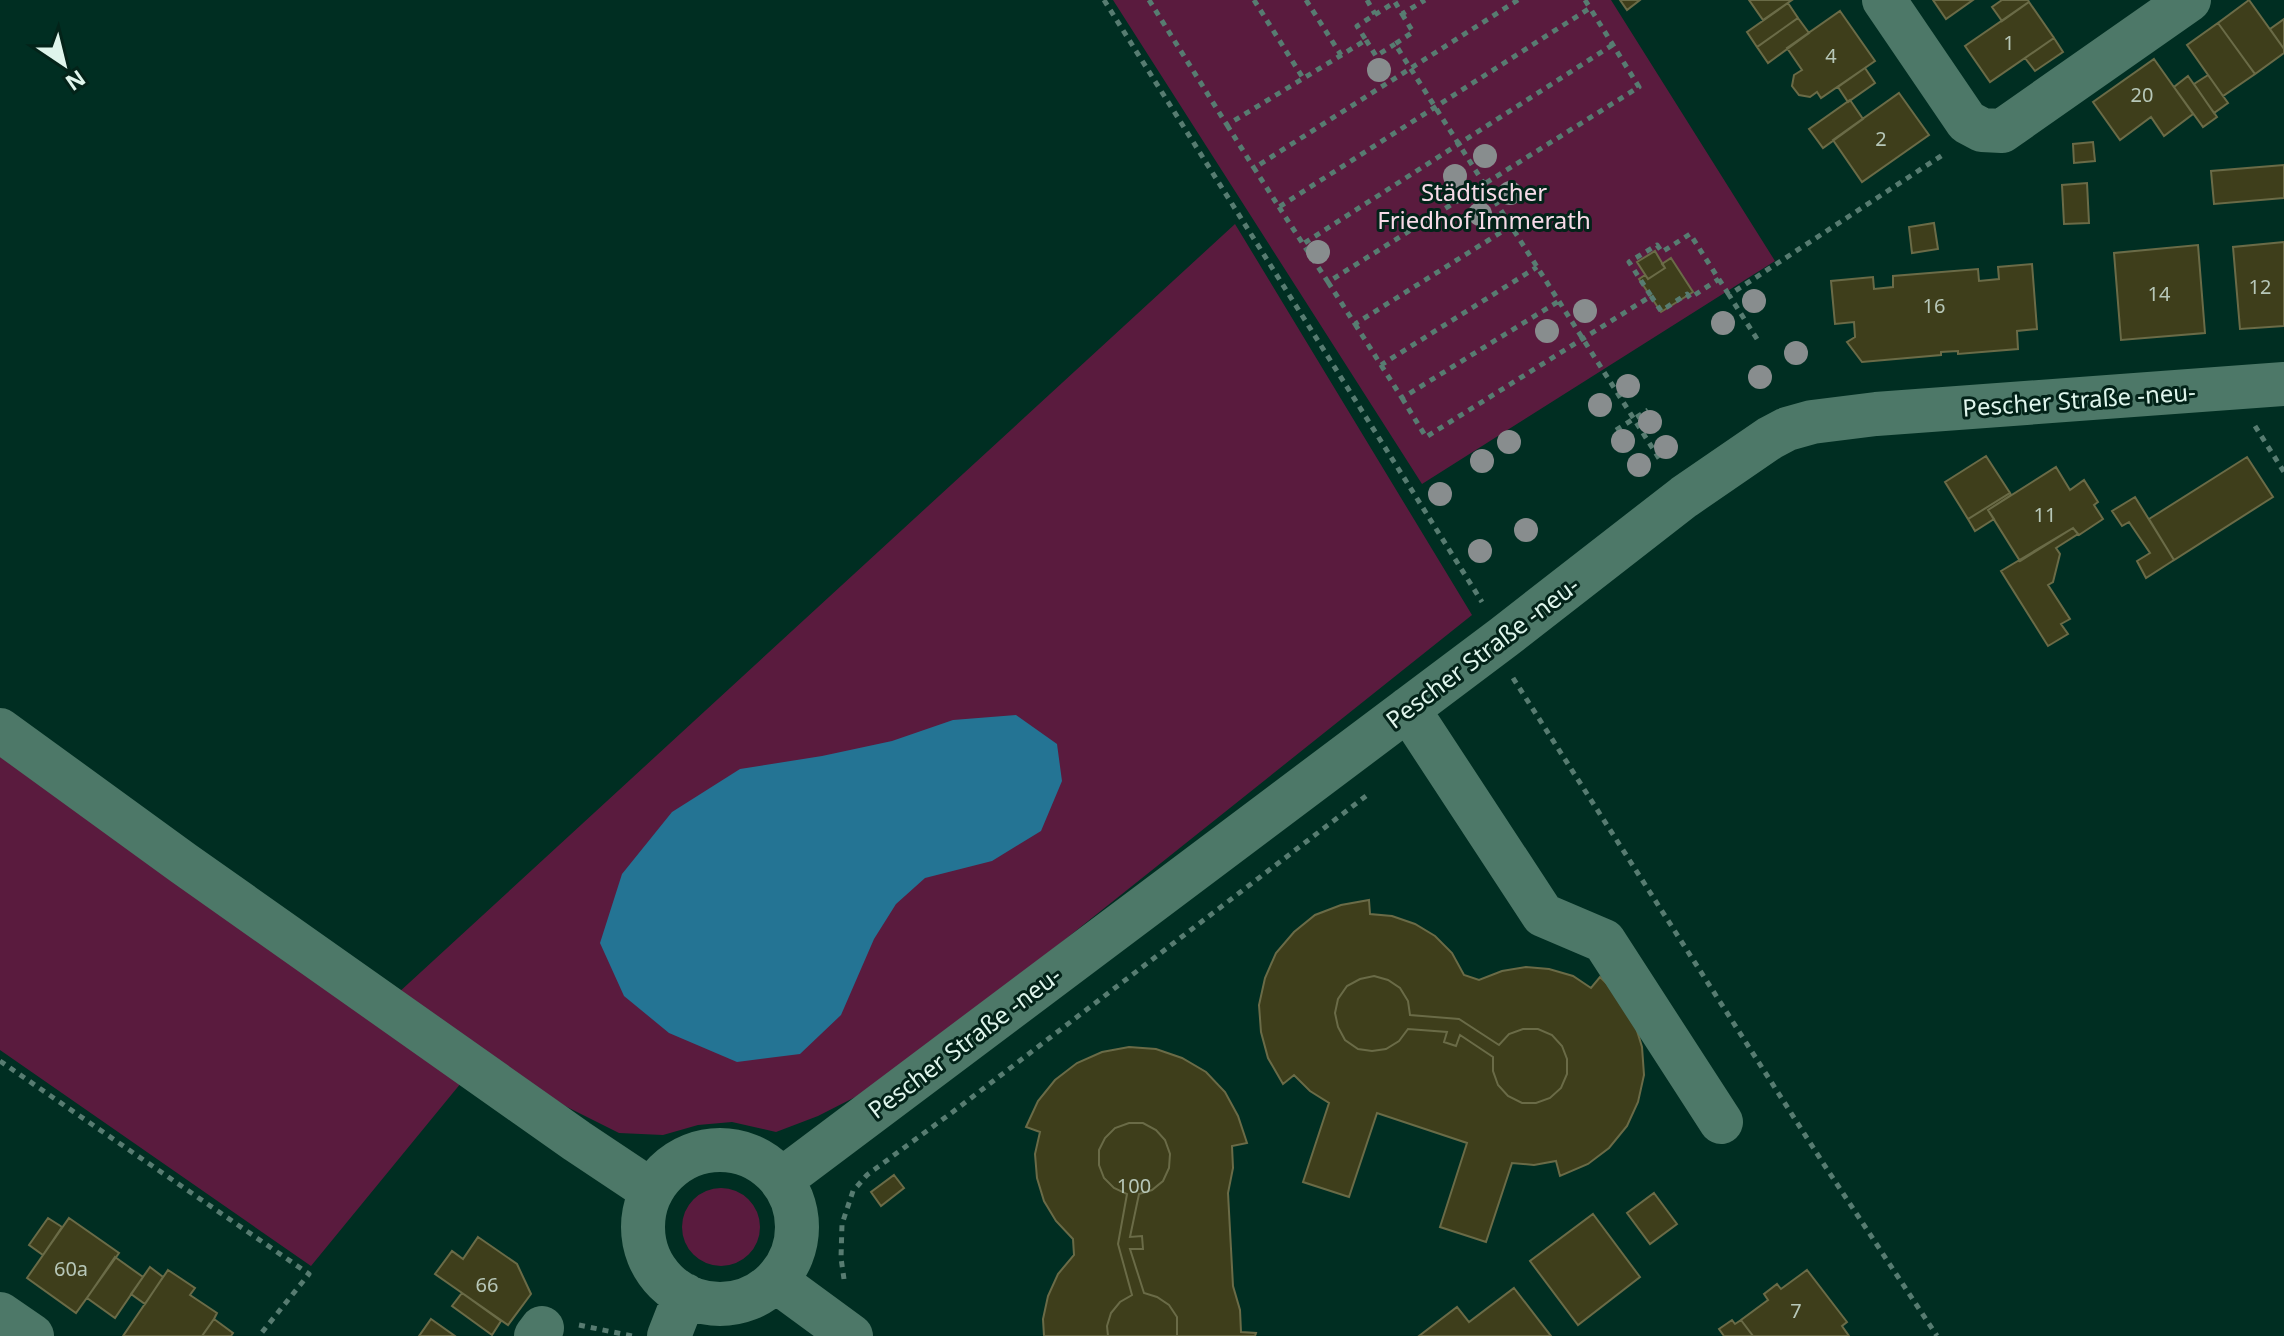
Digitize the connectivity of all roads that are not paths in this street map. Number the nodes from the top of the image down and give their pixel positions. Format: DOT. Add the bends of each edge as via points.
graph roads {
  1 [pos="1884,0"];
  2 [pos="2189,0"];
  3 [pos="2284,384"];
  4 [pos="1408,709"];
  5 [pos="0,730"];
  6 [pos="1721,1122"];
  7 [pos="781,1180"];
  8 [pos="652,1191"];
  9 [pos="776,1281"];
  10 [pos="685,1295"];
  11 [pos="0,1314"];
  12 [pos="32,1336"];
  13 [pos="669,1336"];
  14 [pos="851,1336"];
  1 -- 2 [label="street" via="1967,122 1992,130"];
  3 -- 4 [label="street, Pescher Straße -neu-" via="1876,414 1812,422 1778,433 1684,497"];
  4 -- 6 [label="street" via="1543,915 1604,941"];
  4 -- 7 [label="street, Pescher Straße -neu-"];
  5 -- 8 [label="street"];
  7 -- 8 [label="street" via="751,1156 713,1151 677,1163"];
  7 -- 9 [label="street" via="796,1213 797,1231 787,1266"];
  8 -- 10 [label="street" via="644,1224 647,1250 658,1273"];
  9 -- 10 [label="street" via="732,1303"];
  9 -- 14 [label="street"];
  10 -- 13 [label="street"];
  11 -- 12 [label="street"];
}
